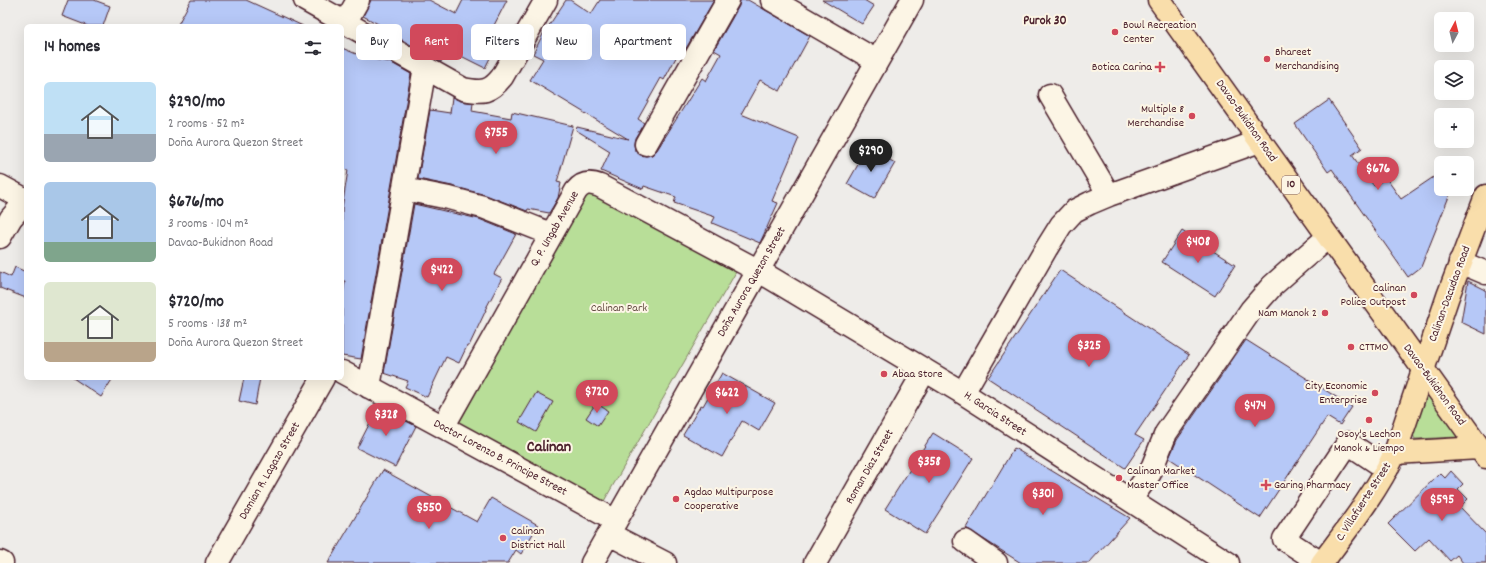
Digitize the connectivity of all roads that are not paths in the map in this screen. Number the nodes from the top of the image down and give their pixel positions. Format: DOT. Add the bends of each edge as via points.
graph roads {
  1 [pos="305,0"];
  2 [pos="358,0"];
  3 [pos="546,0"];
  4 [pos="728,0"];
  5 [pos="772,0"];
  6 [pos="912,0"];
  7 [pos="1159,0"];
  8 [pos="345,23"];
  9 [pos="877,61"];
  10 [pos="425,67"];
  11 [pos="1050,95"];
  12 [pos="1260,141"];
  13 [pos="646,144"];
  14 [pos="0,186"];
  15 [pos="404,188"];
  16 [pos="1109,195"];
  17 [pos="1486,196"];
  18 [pos="24,199"];
  19 [pos="24,202"];
  20 [pos="551,234"];
  21 [pos="0,237"];
  22 [pos="1328,237"];
  23 [pos="1460,262"];
  24 [pos="759,271"];
  25 [pos="1486,274"];
  26 [pos="925,370"];
  27 [pos="1423,370"];
  28 [pos="344,373"];
  29 [pos="322,380"];
  30 [pos="369,386"];
  31 [pos="963,393"];
  32 [pos="443,427"];
  33 [pos="1483,453"];
  34 [pos="1391,461"];
  35 [pos="1130,500"];
  36 [pos="612,527"];
  37 [pos="964,541"];
  38 [pos="217,563"];
  39 [pos="592,563"];
  40 [pos="664,563"];
  41 [pos="815,563"];
  42 [pos="996,563"];
  43 [pos="1228,563"];
  44 [pos="1321,563"];
  1 -- 8 [label="street"];
  2 -- 8 [label="street"];
  3 -- 10 [label="street" via="502,76 490,89 463,89"];
  4 -- 13 [label="street"];
  5 -- 9 [label="street"];
  6 -- 9 [label="street, Doña Aurora Quezon Street"];
  7 -- 12 [label="main road, Davao-Bukidnon Road / 10"];
  8 -- 10 [label="street"];
  9 -- 24 [label="street, Doña Aurora Quezon Street"];
  10 -- 15 [label="street"];
  11 -- 16 [label="street"];
  12 -- 16 [label="street"];
  12 -- 22 [label="main road, Davao-Bukidnon Road / 10"];
  14 -- 18 [label="street"];
  15 -- 20 [label="street" via="483,207"];
  15 -- 30 [label="street"];
  16 -- 31 [label="street" via="1074,211 1061,226"];
  17 -- 23 [label="main road, Calinan-Dacudao Road"];
  19 -- 21 [label="street"];
  20 -- 24 [label="street, Q. P. Ungab Avenue" via="580,186 593,183"];
  20 -- 32 [label="street, Q. P. Ungab Avenue"];
  22 -- 27 [label="main road, Davao-Bukidnon Road / 10"];
  22 -- 35 [label="street" via="1278,281 1251,310 1166,433 1150,473"];
  23 -- 25 [label="street"];
  23 -- 27 [label="main road, Calinan-Dacudao Road"];
  24 -- 26 [label="street, H. Garcia Street"];
  24 -- 36 [label="street, Doña Aurora Quezon Street"];
  26 -- 31 [label="street, H. Garcia Street"];
  26 -- 41 [label="street, Roman Diaz Street"];
  27 -- 33 [label="main road, Davao-Bukidnon Road / 10"];
  27 -- 34 [label="main road, C. Villafuerte Street"];
  28 -- 30 [label="street, Doctor Lorenzo B. Principe Street"];
  29 -- 38 [label="street, Damian R. Lagazo Street"];
  30 -- 32 [label="street, Doctor Lorenzo B. Principe Street"];
  31 -- 35 [label="street, H. Garcia Street"];
  32 -- 36 [label="street, Doctor Lorenzo B. Principe Street"];
  33 -- 34 [label="main road"];
  34 -- 44 [label="main road, C. Villafuerte Street" via="1350,526"];
  34 -- 44 [label="street" via="1348,443 1284,539"];
  35 -- 43 [label="street, H. Garcia Street"];
  36 -- 39 [label="street, Doña Aurora Quezon Street"];
  36 -- 40 [label="street, Doctor Lorenzo B. Principe Street"];
  37 -- 42 [label="street"];
}
